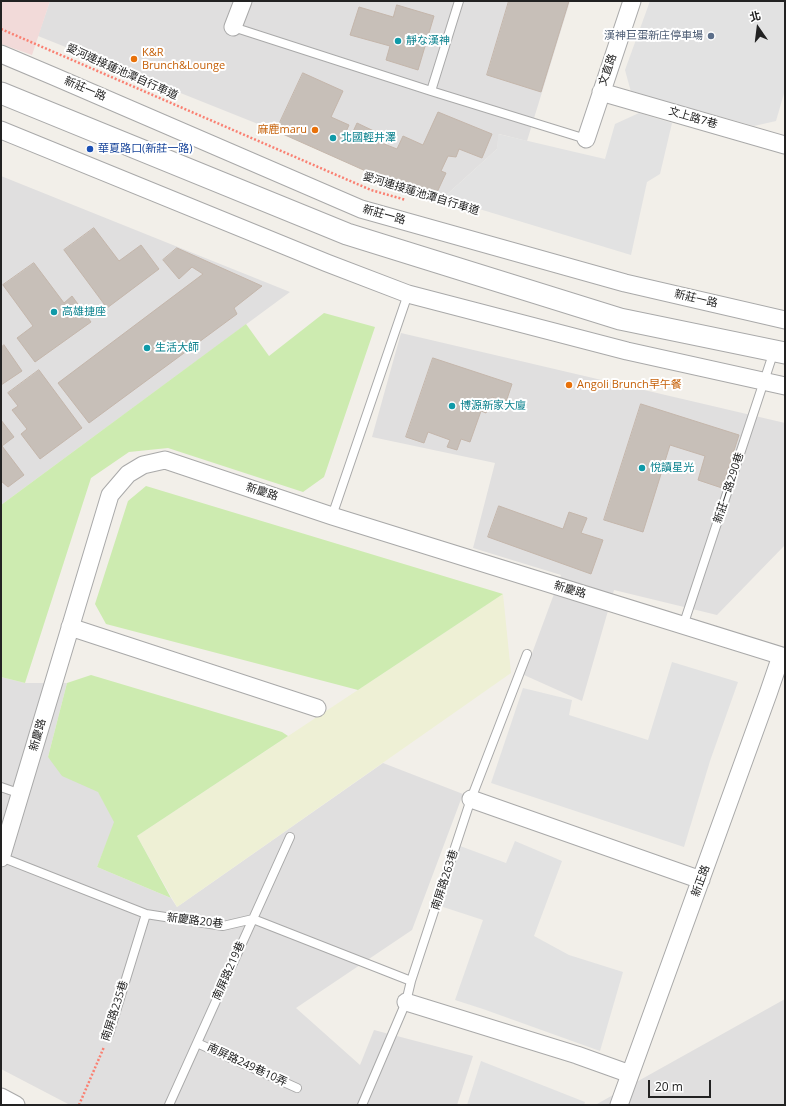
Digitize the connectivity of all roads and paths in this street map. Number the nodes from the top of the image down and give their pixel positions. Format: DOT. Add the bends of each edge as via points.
graph roads {
  1 [pos="243,1"];
  2 [pos="459,1"];
  3 [pos="632,1"];
  4 [pos="233,27"];
  5 [pos="1,29"];
  6 [pos="1,54"];
  7 [pos="432,91"];
  8 [pos="601,92"];
  9 [pos="1,93"];
  10 [pos="1,130"];
  11 [pos="586,139"];
  12 [pos="785,145"];
  13 [pos="409,200"];
  14 [pos="408,294"];
  15 [pos="785,320"];
  16 [pos="780,352"];
  17 [pos="764,381"];
  18 [pos="785,386"];
  19 [pos="332,516"];
  20 [pos="683,626"];
  21 [pos="70,627"];
  22 [pos="527,654"];
  23 [pos="783,657"];
  24 [pos="317,708"];
  25 [pos="1,787"];
  26 [pos="21,794"];
  27 [pos="471,799"];
  28 [pos="290,837"];
  29 [pos="1,858"];
  30 [pos="701,880"];
  31 [pos="146,914"];
  32 [pos="253,919"];
  33 [pos="411,980"];
  34 [pos="406,1002"];
  35 [pos="109,1034"];
  36 [pos="197,1042"];
  37 [pos="630,1074"];
  38 [pos="297,1088"];
  39 [pos="1,1097"];
  40 [pos="16,1105"];
  41 [pos="79,1105"];
  42 [pos="169,1105"];
  43 [pos="362,1105"];
  44 [pos="619,1105"];
  1 -- 4 [label="street"];
  2 -- 7 [label="lane"];
  3 -- 8 [label="street, 文直路"];
  4 -- 7 [label="lane"];
  5 -- 13 [label="path, 愛河連接蓮池潭自行車道" via="371,190"];
  6 -- 15 [label="street, 新莊一路" via="361,209 625,283"];
  7 -- 11 [label="lane"];
  8 -- 11 [label="street, 文直路"];
  8 -- 12 [label="street, 文上路7巷"];
  9 -- 16 [label="street" via="346,234 620,319"];
  10 -- 14 [label="street"];
  14 -- 17 [label="street" via="627,351"];
  14 -- 19 [label="lane"];
  16 -- 17 [label="lane, 新莊一路290巷"];
  17 -- 18 [label="street"];
  17 -- 20 [label="lane, 新莊一路290巷"];
  19 -- 20 [label="street, 新慶路"];
  19 -- 21 [label="street, 新慶路" via="165,460 143,465 128,474 110,495"];
  20 -- 23 [label="street, 新慶路"];
  21 -- 24 [label="street"];
  21 -- 26 [label="street, 新慶路"];
  22 -- 27 [label="lane, 南屏路263巷"];
  23 -- 30 [label="street, 新正路"];
  25 -- 26 [label="lane"];
  26 -- 29 [label="street, 新慶路"];
  27 -- 30 [label="street"];
  27 -- 33 [label="lane, 南屏路263巷"];
  28 -- 32 [label="lane, 南屏路219巷"];
  29 -- 31 [label="lane, 新慶路20巷"];
  30 -- 37 [label="street, 新正路"];
  31 -- 32 [label="lane, 新慶路20巷" via="223,926"];
  31 -- 35 [label="lane, 南屏路235巷"];
  32 -- 33 [label="lane"];
  32 -- 36 [label="lane, 南屏路219巷"];
  33 -- 34 [label="lane, 南屏路263巷"];
  34 -- 37 [label="street" via="578,1055"];
  34 -- 43 [label="lane, 南屏路263巷"];
  35 -- 41 [label="path, 南屏路235巷"];
  36 -- 38 [label="lane, 南屏路249巷10弄"];
  36 -- 42 [label="lane, 南屏路219巷"];
  37 -- 44 [label="street, 新正路"];
  39 -- 40 [label="street"];
}
